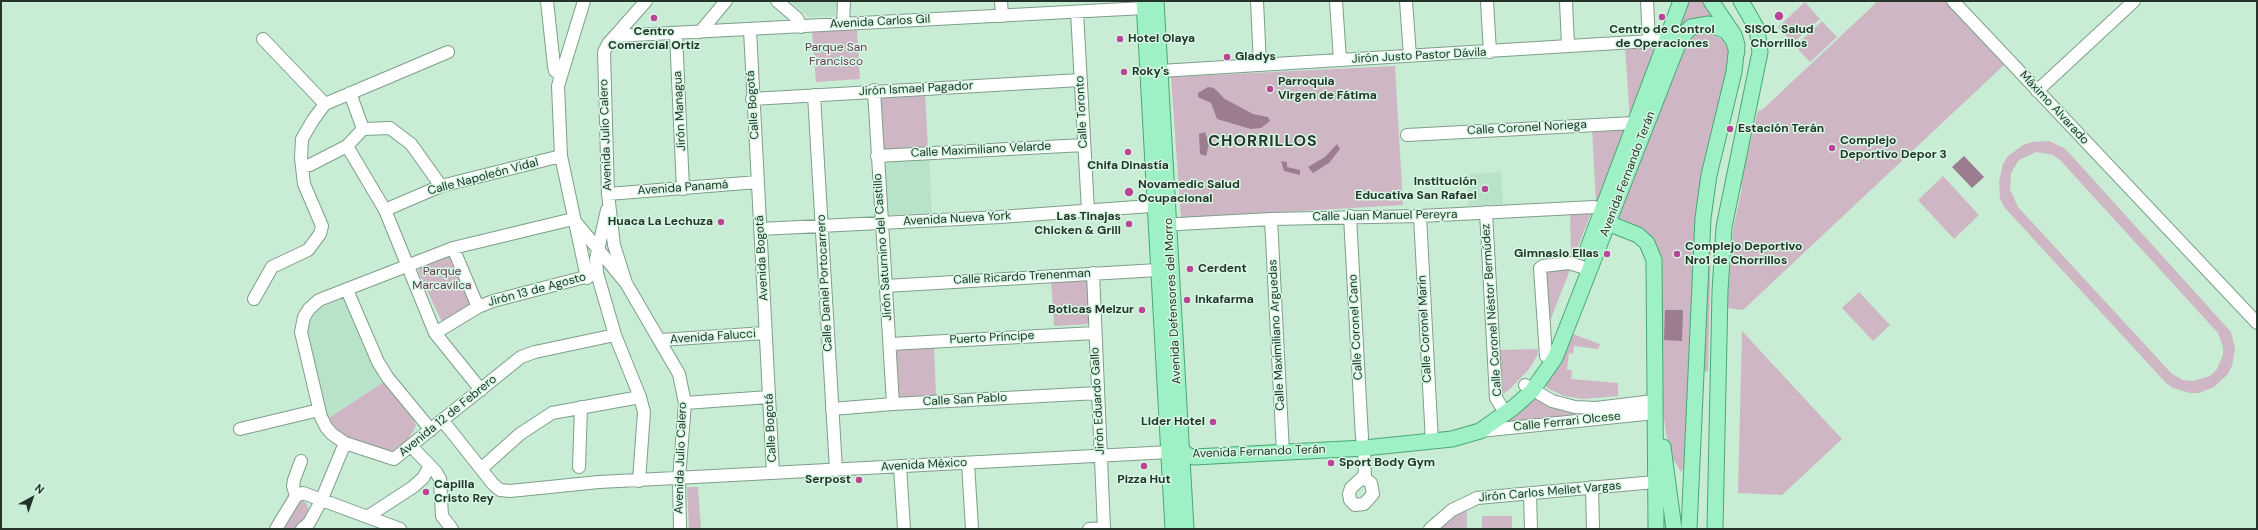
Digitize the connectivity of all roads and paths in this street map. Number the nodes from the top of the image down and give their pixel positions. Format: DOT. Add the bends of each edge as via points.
graph roads {
  1 [pos="547,1"];
  2 [pos="584,1"];
  3 [pos="646,1"];
  4 [pos="726,1"];
  5 [pos="777,1"];
  6 [pos="844,1"];
  7 [pos="1001,1"];
  8 [pos="1257,1"];
  9 [pos="1336,1"];
  10 [pos="1406,1"];
  11 [pos="1487,1"];
  12 [pos="1566,1"];
  13 [pos="1646,1"];
  14 [pos="1681,1"];
  15 [pos="1711,1"];
  16 [pos="1736,1"];
  17 [pos="1953,1"];
  18 [pos="2134,1"];
  19 [pos="1148,3"];
  20 [pos="1744,6"];
  21 [pos="1077,12"];
  22 [pos="1002,16"];
  23 [pos="843,24"];
  24 [pos="801,27"];
  25 [pos="750,30"];
  26 [pos="700,32"];
  27 [pos="676,34"];
  28 [pos="615,36"];
  29 [pos="264,39"];
  30 [pos="1649,41"];
  31 [pos="1672,42"];
  32 [pos="1568,46"];
  33 [pos="448,52"];
  34 [pos="1490,52"];
  35 [pos="1737,52"];
  36 [pos="1410,56"];
  37 [pos="1340,60"];
  38 [pos="1260,65"];
  39 [pos="1160,71"];
  40 [pos="560,75"];
  41 [pos="1080,80"];
  42 [pos="874,90"];
  43 [pos="2037,90"];
  44 [pos="350,93"];
  45 [pos="814,95"];
  46 [pos="752,99"];
  47 [pos="325,104"];
  48 [pos="1641,124"];
  49 [pos="363,129"];
  50 [pos="1407,135"];
  51 [pos="1084,145"];
  52 [pos="347,146"];
  53 [pos="561,156"];
  54 [pos="877,156"];
  55 [pos="302,166"];
  56 [pos="758,181"];
  57 [pos="442,186"];
  58 [pos="683,188"];
  59 [pos="608,199"];
  60 [pos="1161,205"];
  61 [pos="385,210"];
  62 [pos="1088,211"];
  63 [pos="1486,212"];
  64 [pos="1350,216"];
  65 [pos="1420,216"];
  66 [pos="1606,217"];
  67 [pos="573,219"];
  68 [pos="1270,219"];
  69 [pos="882,222"];
  70 [pos="822,225"];
  71 [pos="1162,225"];
  72 [pos="760,229"];
  73 [pos="597,247"];
  74 [pos="453,248"];
  75 [pos="408,266"];
  76 [pos="1582,267"];
  77 [pos="1158,270"];
  78 [pos="1093,273"];
  79 [pos="592,275"];
  80 [pos="626,283"];
  81 [pos="886,286"];
  82 [pos="347,290"];
  83 [pos="254,299"];
  84 [pos="478,307"];
  85 [pos="2257,323"];
  86 [pos="1095,332"];
  87 [pos="435,333"];
  88 [pos="766,334"];
  89 [pos="614,335"];
  90 [pos="661,340"];
  91 [pos="890,344"];
  92 [pos="1546,356"];
  93 [pos="1529,388"];
  94 [pos="481,390"];
  95 [pos="1098,393"];
  96 [pos="640,397"];
  97 [pos="769,397"];
  98 [pos="685,403"];
  99 [pos="893,404"];
  100 [pos="1501,406"];
  101 [pos="1654,407"];
  102 [pos="581,408"];
  103 [pos="832,409"];
  104 [pos="319,410"];
  105 [pos="442,421"];
  106 [pos="240,430"];
  107 [pos="431,430"];
  108 [pos="1480,431"];
  109 [pos="1431,437"];
  110 [pos="1363,443"];
  111 [pos="345,444"];
  112 [pos="412,447"];
  113 [pos="1283,447"];
  114 [pos="1176,452"];
  115 [pos="1101,455"];
  116 [pos="301,461"];
  117 [pos="968,463"];
  118 [pos="430,466"];
  119 [pos="900,466"];
  120 [pos="579,467"];
  121 [pos="482,468"];
  122 [pos="836,470"];
  123 [pos="773,473"];
  124 [pos="1366,478"];
  125 [pos="679,479"];
  126 [pos="639,481"];
  127 [pos="1655,482"];
  128 [pos="1592,487"];
  129 [pos="1530,493"];
  130 [pos="296,496"];
  131 [pos="321,501"];
  132 [pos="442,516"];
  133 [pos="367,517"];
  134 [pos="276,529"];
  135 [pos="302,529"];
  136 [pos="400,529"];
  137 [pos="439,529"];
  138 [pos="452,529"];
  139 [pos="680,529"];
  140 [pos="904,529"];
  141 [pos="972,529"];
  142 [pos="1089,529"];
  143 [pos="1104,529"];
  144 [pos="1172,529"];
  145 [pos="1186,529"];
  146 [pos="1430,529"];
  147 [pos="1531,529"];
  148 [pos="1593,529"];
  149 [pos="1656,529"];
  150 [pos="1674,529"];
  151 [pos="1689,529"];
  152 [pos="1715,529"];
  1 -- 40 [label="street" via="554,66"];
  2 -- 40 [label="street"];
  3 -- 28 [label="street, Avenida Julio Calero"];
  4 -- 26 [label="street"];
  5 -- 24 [label="street" via="797,18"];
  6 -- 23 [label="street"];
  7 -- 22 [label="street"];
  8 -- 38 [label="street"];
  9 -- 37 [label="street"];
  10 -- 36 [label="street"];
  11 -- 34 [label="street"];
  12 -- 32 [label="street"];
  13 -- 30 [label="street"];
  14 -- 31 [label="main road, Avenida Fernando Terán"];
  15 -- 35 [label="main road" via="1734,35"];
  16 -- 20 [label="main road"];
  17 -- 43 [label="street, Máximo Alvarado"];
  18 -- 43 [label="street"];
  19 -- 21 [label="street, Avenida Carlos Gil"];
  19 -- 39 [label="main road, Avenida Defensores del Morro"];
  19 -- 60 [label="main road, Avenida Defensores del Morro"];
  20 -- 152 [label="main road" via="1759,36 1760,52 1724,228 1720,290"];
  21 -- 22 [label="street, Avenida Carlos Gil"];
  21 -- 41 [label="street, Calle Toronto"];
  22 -- 23 [label="street, Avenida Carlos Gil"];
  23 -- 24 [label="street, Avenida Carlos Gil"];
  24 -- 25 [label="street, Avenida Carlos Gil"];
  25 -- 26 [label="street, Avenida Carlos Gil"];
  25 -- 46 [label="street, Calle Bogotá"];
  26 -- 27 [label="street, Avenida Carlos Gil"];
  27 -- 28 [label="street, Avenida Carlos Gil"];
  27 -- 58 [label="street, Jirón Managua"];
  28 -- 59 [label="street, Avenida Julio Calero" via="604,52"];
  29 -- 47 [label="street"];
  30 -- 31 [label="street, Jirón Justo Pastor Dávila"];
  30 -- 32 [label="street, Jirón Justo Pastor Dávila"];
  31 -- 35 [label="main road, Avenida Fernando Terán" via="1691,27 1709,24 1726,31 1733,40"];
  31 -- 48 [label="main road, Avenida Fernando Terán"];
  32 -- 34 [label="street, Jirón Justo Pastor Dávila"];
  33 -- 44 [label="street"];
  34 -- 36 [label="street, Jirón Justo Pastor Dávila"];
  35 -- 151 [label="main road" via="1712,160 1703,218"];
  36 -- 37 [label="street, Jirón Justo Pastor Dávila"];
  37 -- 38 [label="street, Jirón Justo Pastor Dávila"];
  38 -- 39 [label="street, Jirón Justo Pastor Dávila"];
  39 -- 60 [label="main road, Avenida Defensores del Morro"];
  40 -- 53 [label="street" via="558,86"];
  41 -- 42 [label="street, Jirón Ismael Pagador"];
  41 -- 51 [label="street, Calle Toronto"];
  42 -- 45 [label="street, Jirón Ismael Pagador"];
  42 -- 54 [label="street, Jirón Saturnino del Castillo"];
  43 -- 85 [label="street, Máximo Alvarado"];
  44 -- 47 [label="street"];
  44 -- 49 [label="street"];
  45 -- 46 [label="street, Jirón Ismael Pagador"];
  45 -- 70 [label="street, Calle Daniel Portocarrero"];
  46 -- 56 [label="street, Calle Bogotá"];
  47 -- 55 [label="street" via="302,139"];
  48 -- 50 [label="street, Calle Coronel Noriega"];
  48 -- 66 [label="main road, Avenida Fernando Terán"];
  49 -- 52 [label="street"];
  49 -- 57 [label="street" via="390,128 402,136"];
  51 -- 54 [label="street, Calle Maximiliano Velarde"];
  51 -- 62 [label="street, Calle Toronto"];
  52 -- 55 [label="street" via="310,165"];
  52 -- 61 [label="street"];
  53 -- 57 [label="street, Calle Napoleón Vidal"];
  53 -- 67 [label="street"];
  54 -- 69 [label="street, Jirón Saturnino del Castillo"];
  55 -- 83 [label="street" via="304,184 321,222 320,234 308,250 272,268"];
  56 -- 58 [label="street, Avenida Panamá"];
  56 -- 72 [label="street, Avenida Bogotá"];
  57 -- 61 [label="street, Calle Napoleón Vidal"];
  58 -- 59 [label="street, Avenida Panamá"];
  59 -- 73 [label="street"];
  59 -- 80 [label="street, Avenida Julio Calero" via="614,245"];
  60 -- 62 [label="street, Avenida Nueva York"];
  60 -- 71 [label="main road, Avenida Defensores del Morro"];
  61 -- 75 [label="street"];
  62 -- 69 [label="street, Avenida Nueva York"];
  63 -- 65 [label="street, Calle Juan Manuel Pereyra"];
  63 -- 66 [label="street, Calle Juan Manuel Pereyra" via="1594,207"];
  63 -- 100 [label="street, Calle Coronel Néstor Bermúdez" via="1496,398"];
  64 -- 65 [label="street, Calle Juan Manuel Pereyra"];
  64 -- 68 [label="street, Calle Juan Manuel Pereyra"];
  64 -- 110 [label="street, Calle Coronel Cano"];
  65 -- 109 [label="street, Calle Coronel Marín"];
  66 -- 76 [label="main road, Avenida Fernando Terán"];
  66 -- 93 [label="main road, Avenida Fernando Terán" via="1555,358"];
  66 -- 101 [label="main road" via="1638,235 1647,244 1652,255"];
  67 -- 73 [label="street, Avenida Julio Calero"];
  67 -- 74 [label="street, Avenida 12 de Febrero"];
  67 -- 79 [label="street"];
  68 -- 71 [label="street, Calle Juan Manuel Pereyra"];
  68 -- 113 [label="street, Calle Maximiliano Arguedas"];
  69 -- 70 [label="street, Avenida Nueva York"];
  69 -- 81 [label="street, Jirón Saturnino del Castillo"];
  70 -- 72 [label="street, Avenida Nueva York"];
  70 -- 103 [label="street, Calle Daniel Portocarrero"];
  71 -- 77 [label="main road, Avenida Defensores del Morro"];
  71 -- 114 [label="main road, Avenida Defensores del Morro"];
  72 -- 88 [label="street, Avenida Bogotá"];
  73 -- 79 [label="street"];
  73 -- 80 [label="street, Avenida Julio Calero"];
  74 -- 75 [label="street, Avenida 12 de Febrero"];
  74 -- 84 [label="street"];
  75 -- 82 [label="street, Avenida 12 de Febrero"];
  75 -- 87 [label="street"];
  76 -- 92 [label="main road, Avenida Fernando Terán"];
  76 -- 92 [label="street" via="1569,263 1540,268"];
  77 -- 78 [label="street, Calle Ricardo Trenenman"];
  77 -- 114 [label="main road, Avenida Defensores del Morro"];
  78 -- 81 [label="street, Calle Ricardo Trenenman"];
  78 -- 86 [label="street, Jirón Eduardo Gallo"];
  79 -- 84 [label="street, Jirón 13 de Agosto"];
  79 -- 89 [label="street"];
  80 -- 90 [label="street, Avenida Julio Calero"];
  81 -- 91 [label="street, Jirón Saturnino del Castillo"];
  82 -- 104 [label="street, Avenida 12 de Febrero" via="320,300 309,309 302,324 301,332"];
  82 -- 107 [label="street" via="381,367 402,397"];
  84 -- 87 [label="street, Jirón 13 de Agosto"];
  86 -- 91 [label="street, Puerto Príncipe"];
  86 -- 95 [label="street, Jirón Eduardo Gallo"];
  87 -- 94 [label="street"];
  88 -- 90 [label="street, Avenida Falucci"];
  88 -- 97 [label="street, Calle Bogotá"];
  89 -- 94 [label="street, Avenida 12 de Febrero" via="521,357"];
  89 -- 96 [label="street"];
  90 -- 98 [label="street, Avenida Julio Calero" via="680,374"];
  91 -- 99 [label="street, Jirón Saturnino del Castillo"];
  92 -- 93 [label="main road, Avenida Fernando Terán"];
  93 -- 100 [label="main road, Avenida Fernando Terán"];
  93 -- 101 [label="street, Calle Ferrari Olcese" via="1552,400 1575,407"];
  93 -- 108 [label="main road, Avenida Fernando Terán" via="1514,407"];
  94 -- 105 [label="street, Avenida 12 de Febrero"];
  95 -- 99 [label="street, Calle San Pablo"];
  95 -- 115 [label="street, Jirón Eduardo Gallo"];
  96 -- 102 [label="street"];
  96 -- 126 [label="street" via="644,412"];
  97 -- 98 [label="street"];
  97 -- 123 [label="street, Calle Bogotá"];
  98 -- 125 [label="street, Avenida Julio Calero"];
  99 -- 103 [label="street, Calle San Pablo"];
  100 -- 109 [label="main road, Avenida Fernando Terán" via="1471,425"];
  101 -- 108 [label="street, Calle Ferrari Olcese"];
  101 -- 127 [label="main road"];
  101 -- 150 [label="main road" via="1663,447"];
  102 -- 120 [label="street"];
  102 -- 121 [label="street" via="552,413 540,420"];
  103 -- 122 [label="street, Calle Daniel Portocarrero"];
  104 -- 106 [label="street"];
  104 -- 111 [label="street, Avenida 12 de Febrero" via="326,427"];
  105 -- 107 [label="street, Avenida 12 de Febrero"];
  105 -- 121 [label="street"];
  107 -- 112 [label="street, Avenida 12 de Febrero"];
  108 -- 109 [label="main road, Avenida Fernando Terán" via="1465,436"];
  109 -- 110 [label="main road, Avenida Fernando Terán"];
  110 -- 113 [label="main road, Avenida Fernando Terán"];
  110 -- 124 [label="street, Calle Coronel Cano"];
  111 -- 112 [label="street, Avenida 12 de Febrero" via="394,459"];
  111 -- 131 [label="street"];
  112 -- 118 [label="street"];
  113 -- 114 [label="main road, Avenida Fernando Terán" via="1188,447"];
  114 -- 115 [label="street, Avenida México"];
  114 -- 144 [label="main road, Avenida Defensores del Morro"];
  114 -- 145 [label="main road, Avenida Defensores del Morro"];
  115 -- 117 [label="street, Avenida México"];
  115 -- 143 [label="street, Jirón Eduardo Gallo"];
  116 -- 130 [label="street" via="293,486"];
  117 -- 119 [label="street, Avenida México"];
  117 -- 141 [label="street"];
  118 -- 132 [label="street" via="440,479"];
  118 -- 133 [label="street" via="414,487"];
  119 -- 122 [label="street, Avenida México"];
  119 -- 140 [label="street"];
  121 -- 126 [label="street, Avenida México" via="500,490"];
  122 -- 123 [label="street, Avenida México"];
  123 -- 125 [label="street, Avenida México"];
  125 -- 126 [label="street, Avenida México"];
  125 -- 139 [label="street, Avenida Julio Calero"];
  127 -- 128 [label="street, Jirón Carlos Mellet Vargas"];
  127 -- 149 [label="main road"];
  128 -- 129 [label="street, Jirón Carlos Mellet Vargas"];
  128 -- 148 [label="street"];
  129 -- 146 [label="street, Jirón Carlos Mellet Vargas" via="1471,499 1452,510"];
  129 -- 147 [label="street"];
  130 -- 131 [label="street" via="303,493"];
  130 -- 134 [label="street"];
  131 -- 133 [label="street"];
  131 -- 135 [label="street" via="309,523"];
  132 -- 137 [label="street"];
  132 -- 138 [label="street"];
  133 -- 136 [label="street"];
  142 -- 143 [label="street"];
}
